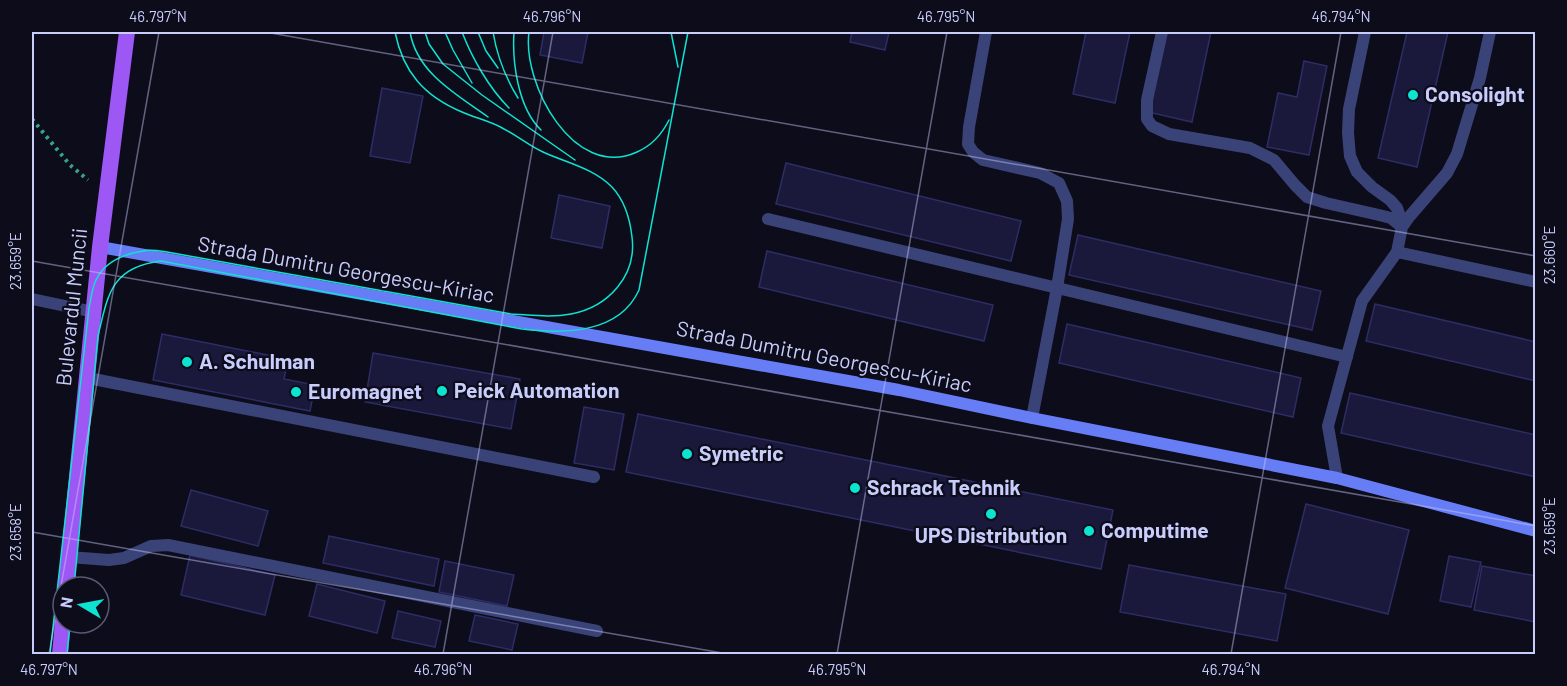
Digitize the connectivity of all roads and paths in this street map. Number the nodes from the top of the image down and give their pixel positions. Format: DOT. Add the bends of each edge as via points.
graph roads {
  1 [pos="128,32"];
  2 [pos="986,32"];
  3 [pos="1162,32"];
  4 [pos="1365,32"];
  5 [pos="1490,32"];
  6 [pos="32,119"];
  7 [pos="107,195"];
  8 [pos="768,219"];
  9 [pos="1402,227"];
  10 [pos="100,247"];
  11 [pos="1397,252"];
  12 [pos="1536,282"];
  13 [pos="1057,288"];
  14 [pos="32,299"];
  15 [pos="94,312"];
  16 [pos="1347,357"];
  17 [pos="88,378"];
  18 [pos="1032,418"];
  19 [pos="594,477"];
  20 [pos="1337,478"];
  21 [pos="1536,531"];
  22 [pos="69,557"];
  23 [pos="67,575"];
  24 [pos="597,631"];
  25 [pos="62,635"];
  26 [pos="60,654"];
  1 -- 7 [label="main road, Bulevardul Muncii"];
  2 -- 13 [label="lane" via="968,144 983,160 1041,173 1059,183 1067,201 1068,219"];
  3 -- 9 [label="lane" via="1147,100 1147,119 1152,126 1169,134 1250,148 1274,160 1307,197 1380,214"];
  4 -- 9 [label="lane" via="1349,108 1350,156 1357,172 1397,208"];
  5 -- 9 [label="lane" via="1457,154 1447,173"];
  6 -- 7 [label="path" via="70,165"];
  7 -- 10 [label="main road, Bulevardul Muncii"];
  8 -- 13 [label="lane"];
  9 -- 11 [label="lane"];
  10 -- 15 [label="main road, Bulevardul Muncii"];
  10 -- 18 [label="main road, Strada Dumitru Georgescu-Kiriac" via="899,390"];
  11 -- 12 [label="lane"];
  11 -- 16 [label="lane" via="1362,301"];
  13 -- 16 [label="lane"];
  13 -- 18 [label="lane"];
  14 -- 15 [label="lane"];
  15 -- 17 [label="main road, Bulevardul Muncii"];
  16 -- 20 [label="lane" via="1329,426"];
  17 -- 19 [label="lane"];
  17 -- 22 [label="main road, Bulevardul Muncii"];
  18 -- 20 [label="main road, Strada Dumitru Georgescu-Kiriac"];
  20 -- 21 [label="main road, Strada Dumitru Georgescu-Kiriac"];
  22 -- 23 [label="main road, Bulevardul Muncii"];
  22 -- 24 [label="lane" via="109,560 151,546 168,545"];
  25 -- 26 [label="main road"];
}
